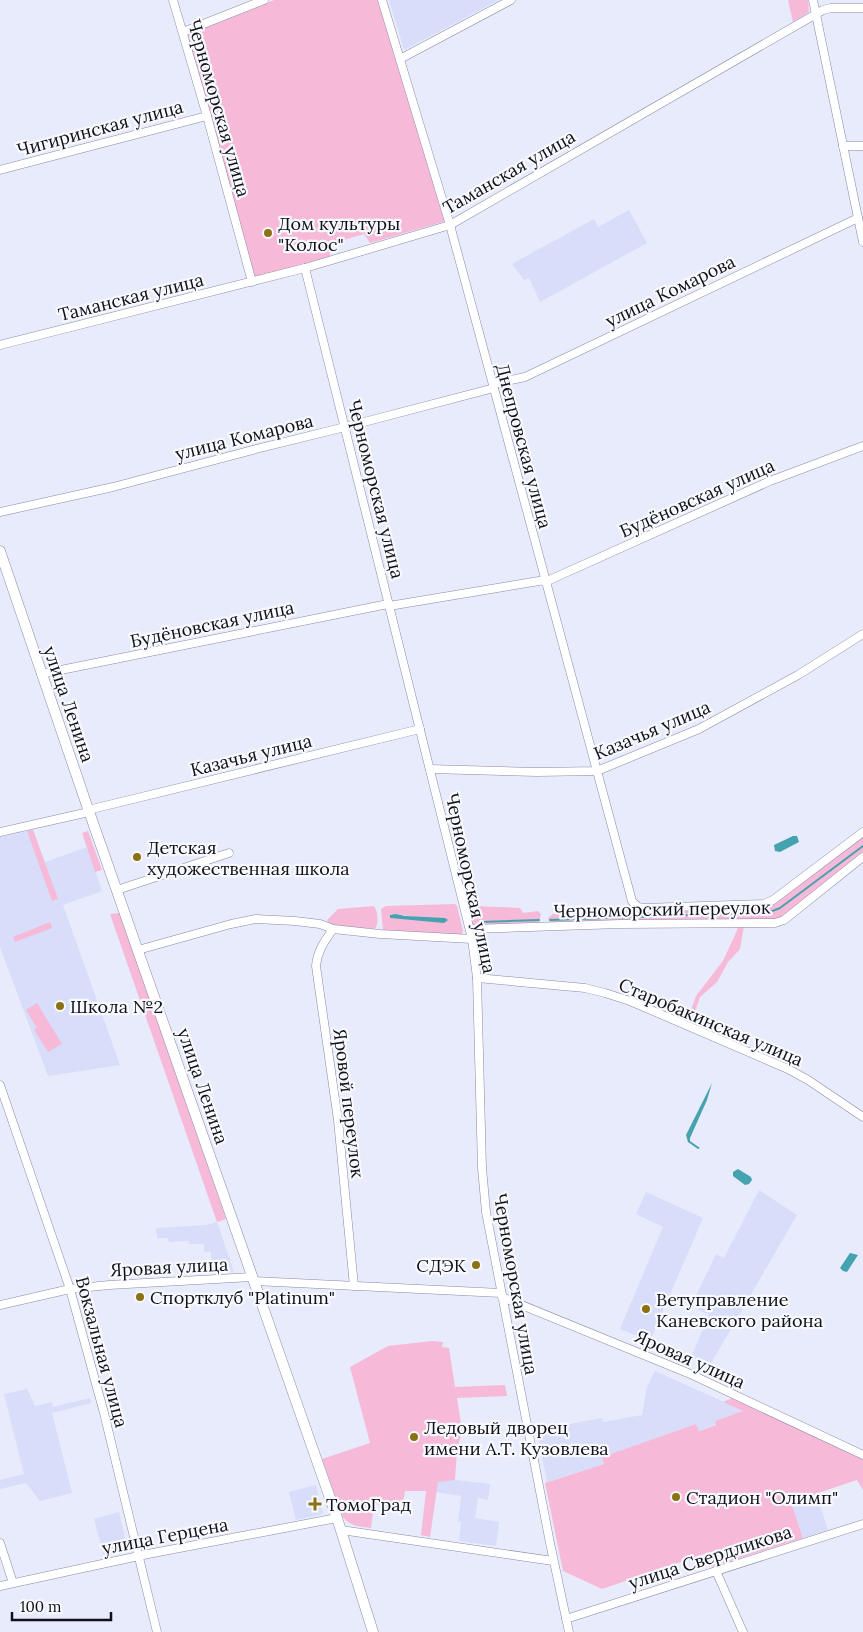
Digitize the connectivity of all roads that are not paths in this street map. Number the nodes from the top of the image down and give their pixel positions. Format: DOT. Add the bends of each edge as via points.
graph roads {
  1 [pos="172,0"];
  2 [pos="264,0"];
  3 [pos="382,0"];
  4 [pos="511,0"];
  5 [pos="813,0"];
  6 [pos="863,8"];
  7 [pos="814,15"];
  8 [pos="183,32"];
  9 [pos="400,59"];
  10 [pos="207,116"];
  11 [pos="843,146"];
  12 [pos="863,146"];
  13 [pos="0,170"];
  14 [pos="858,218"];
  15 [pos="450,225"];
  16 [pos="863,242"];
  17 [pos="305,268"];
  18 [pos="252,282"];
  19 [pos="0,345"];
  20 [pos="493,386"];
  21 [pos="346,428"];
  22 [pos="863,446"];
  23 [pos="0,512"];
  24 [pos="0,552"];
  25 [pos="545,581"];
  26 [pos="388,605"];
  27 [pos="863,634"];
  28 [pos="41,674"];
  29 [pos="420,729"];
  30 [pos="430,769"];
  31 [pos="597,771"];
  32 [pos="89,811"];
  33 [pos="0,832"];
  34 [pos="863,832"];
  35 [pos="229,853"];
  36 [pos="863,857"];
  37 [pos="116,890"];
  38 [pos="333,929"];
  39 [pos="470,929"];
  40 [pos="472,939"];
  41 [pos="138,950"];
  42 [pos="478,978"];
  43 [pos="0,1085"];
  44 [pos="863,1117"];
  45 [pos="253,1279"];
  46 [pos="354,1286"];
  47 [pos="70,1289"];
  48 [pos="501,1295"];
  49 [pos="0,1305"];
  50 [pos="863,1454"];
  51 [pos="337,1518"];
  52 [pos="863,1524"];
  53 [pos="341,1530"];
  54 [pos="0,1543"];
  55 [pos="140,1555"];
  56 [pos="554,1561"];
  57 [pos="716,1571"];
  58 [pos="13,1584"];
  59 [pos="0,1586"];
  60 [pos="566,1619"];
  61 [pos="157,1632"];
  62 [pos="373,1632"];
  63 [pos="569,1632"];
  64 [pos="743,1632"];
  1 -- 8 [label="street, Черноморская улица"];
  2 -- 8 [label="street"];
  3 -- 9 [label="street, Днепровская улица"];
  4 -- 9 [label="street"];
  5 -- 7 [label="street"];
  6 -- 7 [label="street, Таманская улица" via="831,8"];
  7 -- 11 [label="street"];
  7 -- 15 [label="street, Таманская улица"];
  8 -- 10 [label="street, Черноморская улица"];
  9 -- 15 [label="street, Днепровская улица"];
  10 -- 13 [label="street, Чигиринская улица"];
  10 -- 18 [label="street, Черноморская улица"];
  11 -- 12 [label="street"];
  11 -- 14 [label="street"];
  14 -- 16 [label="street"];
  14 -- 20 [label="street, улица Комарова" via="524,376"];
  15 -- 17 [label="street, Таманская улица"];
  15 -- 20 [label="street, Днепровская улица"];
  17 -- 18 [label="street, Таманская улица"];
  17 -- 21 [label="street, Черноморская улица"];
  18 -- 19 [label="street, Таманская улица"];
  20 -- 21 [label="street, улица Комарова"];
  20 -- 25 [label="street, Днепровская улица"];
  21 -- 23 [label="street, улица Комарова"];
  21 -- 26 [label="street, Черноморская улица"];
  22 -- 25 [label="street, Будёновская улица" via="770,481"];
  24 -- 28 [label="main road, улица Ленина"];
  25 -- 26 [label="street, Будёновская улица"];
  25 -- 31 [label="street, Днепровская улица"];
  26 -- 28 [label="street, Будёновская улица"];
  26 -- 29 [label="street, Черноморская улица"];
  27 -- 31 [label="street, Казачья улица" via="798,675 699,729"];
  28 -- 32 [label="main road, улица Ленина"];
  29 -- 30 [label="street, Черноморская улица"];
  29 -- 32 [label="street, Казачья улица"];
  30 -- 31 [label="street, Казачья улица"];
  30 -- 39 [label="street, Черноморская улица"];
  31 -- 34 [label="street, Днепровская улица" via="632,901 644,908 764,904 774,900"];
  32 -- 33 [label="street, Казачья улица"];
  32 -- 37 [label="main road, улица Ленина"];
  35 -- 37 [label="street"];
  36 -- 39 [label="street, Черноморский переулок" via="784,920 775,923"];
  37 -- 41 [label="main road, улица Ленина"];
  38 -- 40 [label="street"];
  38 -- 41 [label="street" via="295,920 251,919"];
  38 -- 46 [label="street, Яровой переулок" via="322,945 316,966 338,1120"];
  39 -- 40 [label="street, Черноморская улица"];
  40 -- 42 [label="street, Черноморская улица"];
  41 -- 45 [label="main road, улица Ленина"];
  42 -- 44 [label="street, Старобакинская улица" via="585,988 630,1001 788,1069"];
  42 -- 48 [label="street, Черноморская улица" via="482,1177"];
  43 -- 47 [label="street, Вокзальная улица"];
  45 -- 46 [label="street, Яровая улица"];
  45 -- 47 [label="street, Яровая улица"];
  45 -- 51 [label="main road, улица Ленина"];
  46 -- 48 [label="street, Яровая улица"];
  47 -- 49 [label="street, Яровая улица"];
  47 -- 55 [label="street, Вокзальная улица"];
  48 -- 50 [label="street, Яровая улица" via="688,1373"];
  48 -- 56 [label="street, Черноморская улица"];
  51 -- 53 [label="main road, улица Ленина"];
  51 -- 55 [label="street, улица Герцена"];
  52 -- 57 [label="street, улица Свердликова"];
  53 -- 56 [label="street"];
  53 -- 62 [label="main road, улица Ленина"];
  54 -- 58 [label="street"];
  55 -- 58 [label="street, улица Герцена"];
  55 -- 61 [label="street, Вокзальная улица"];
  56 -- 60 [label="street, Черноморская улица"];
  57 -- 60 [label="street, улица Свердликова"];
  57 -- 64 [label="street"];
  58 -- 59 [label="street, улица Герцена"];
  60 -- 63 [label="street, Черноморская улица"];
}
